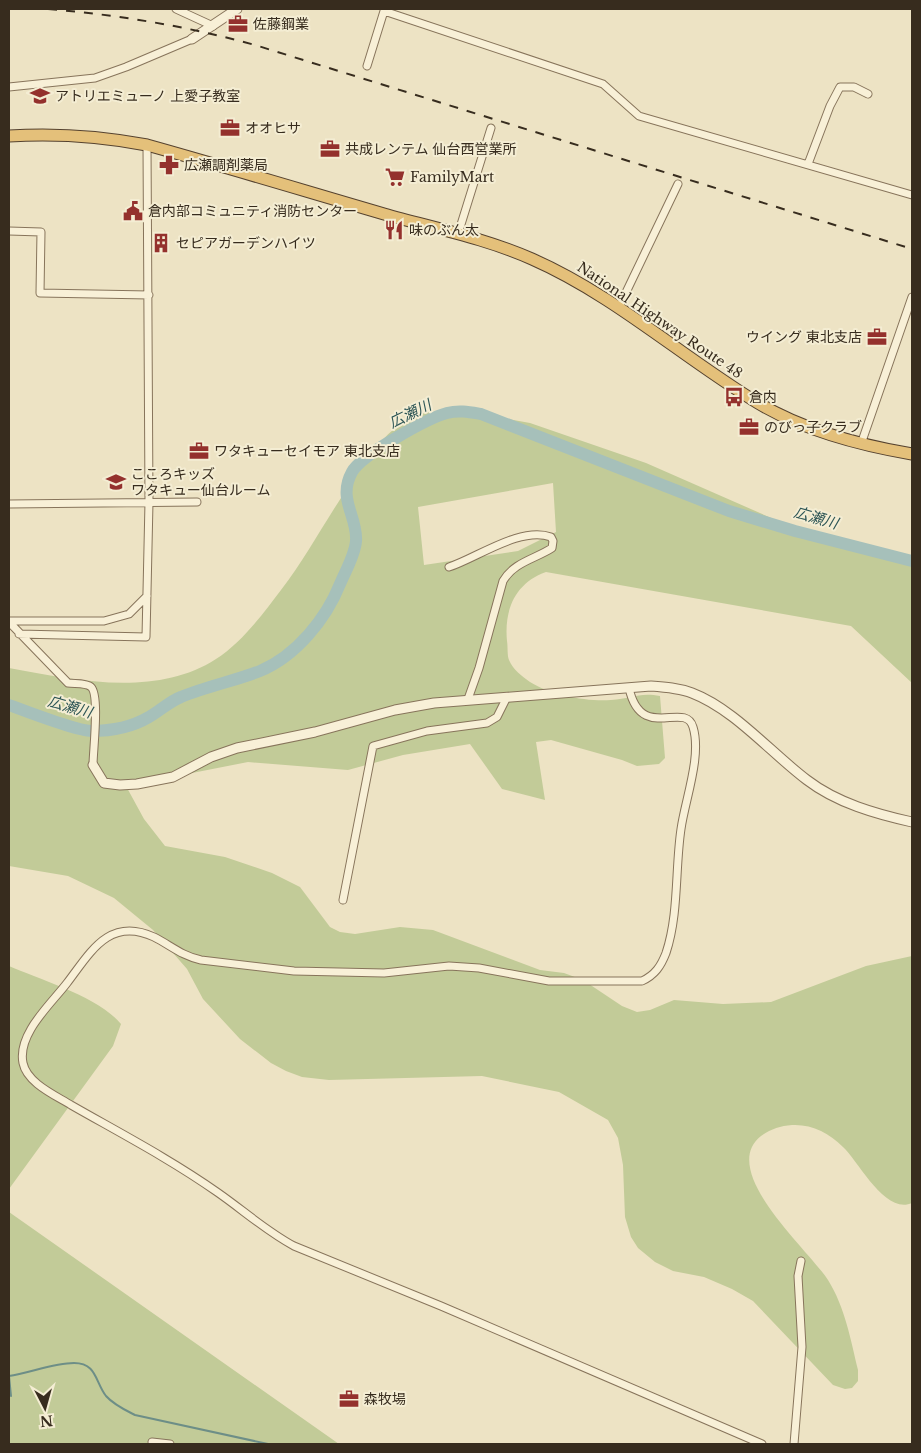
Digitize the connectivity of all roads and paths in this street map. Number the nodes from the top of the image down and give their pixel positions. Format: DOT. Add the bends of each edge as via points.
graph roads {
  1 [pos="176,9"];
  2 [pos="236,9"];
  3 [pos="213,26"];
  4 [pos="192,39"];
  5 [pos="367,66"];
  6 [pos="9,87"];
  7 [pos="868,94"];
  8 [pos="491,128"];
  9 [pos="9,136"];
  10 [pos="146,145"];
  11 [pos="808,164"];
  12 [pos="678,184"];
  13 [pos="912,195"];
  14 [pos="9,231"];
  15 [pos="458,234"];
  16 [pos="149,295"];
  17 [pos="912,297"];
  18 [pos="619,308"];
  19 [pos="861,444"];
  20 [pos="912,454"];
  21 [pos="149,502"];
  22 [pos="197,502"];
  23 [pos="9,504"];
  24 [pos="448,567"];
  25 [pos="147,596"];
  26 [pos="9,622"];
  27 [pos="19,634"];
  28 [pos="629,688"];
  29 [pos="507,697"];
  30 [pos="468,699"];
  31 [pos="93,765"];
  32 [pos="912,822"];
  33 [pos="342,900"];
  34 [pos="801,1261"];
  35 [pos="152,1442"];
  36 [pos="170,1444"];
  37 [pos="762,1444"];
  38 [pos="794,1444"];
  1 -- 3 [label="street"];
  2 -- 3 [label="street"];
  3 -- 4 [label="street"];
  4 -- 6 [label="street" via="95,78"];
  5 -- 11 [label="street" via="384,12 603,84 639,116"];
  7 -- 11 [label="street" via="854,87 840,87"];
  8 -- 15 [label="street"];
  9 -- 10 [label="highway, National Highway Route 48" via="70,134"];
  10 -- 15 [label="highway, National Highway Route 48"];
  10 -- 16 [label="street"];
  11 -- 13 [label="street"];
  12 -- 18 [label="street"];
  14 -- 16 [label="street" via="40,232 40,293"];
  15 -- 18 [label="highway, National Highway Route 48" via="531,258"];
  16 -- 21 [label="street"];
  17 -- 19 [label="street"];
  18 -- 19 [label="highway, National Highway Route 48" via="759,404 819,431"];
  19 -- 20 [label="highway, National Highway Route 48"];
  21 -- 22 [label="street"];
  21 -- 23 [label="street"];
  21 -- 25 [label="street"];
  24 -- 30 [label="street" via="519,538 543,535 553,541 552,548 509,572 503,581"];
  25 -- 26 [label="street" via="129,614 110,620"];
  25 -- 27 [label="street" via="146,637"];
  26 -- 27 [label="street"];
  27 -- 31 [label="street" via="68,683 89,685 95,693"];
  28 -- 29 [label="street"];
  28 -- 32 [label="street" via="672,687 692,693 726,712 819,789 865,809"];
  28 -- 37 [label="street" via="634,706 645,716 689,720 693,726 695,746 681,828 672,923 666,952 660,967 651,976 642,981 549,981 449,966 384,973 294,971 201,960 187,957 142,933 114,933 95,946 35,1024 22,1050 23,1065 41,1087 171,1162 294,1246"];
  29 -- 30 [label="street"];
  29 -- 33 [label="street" via="497,717 487,723 427,731 373,746"];
  30 -- 31 [label="street" via="395,710 315,732 237,748 211,757 173,777 155,781 108,784 102,782"];
  34 -- 38 [label="street" via="798,1276 802,1347"];
  35 -- 36 [label="street"];
}
